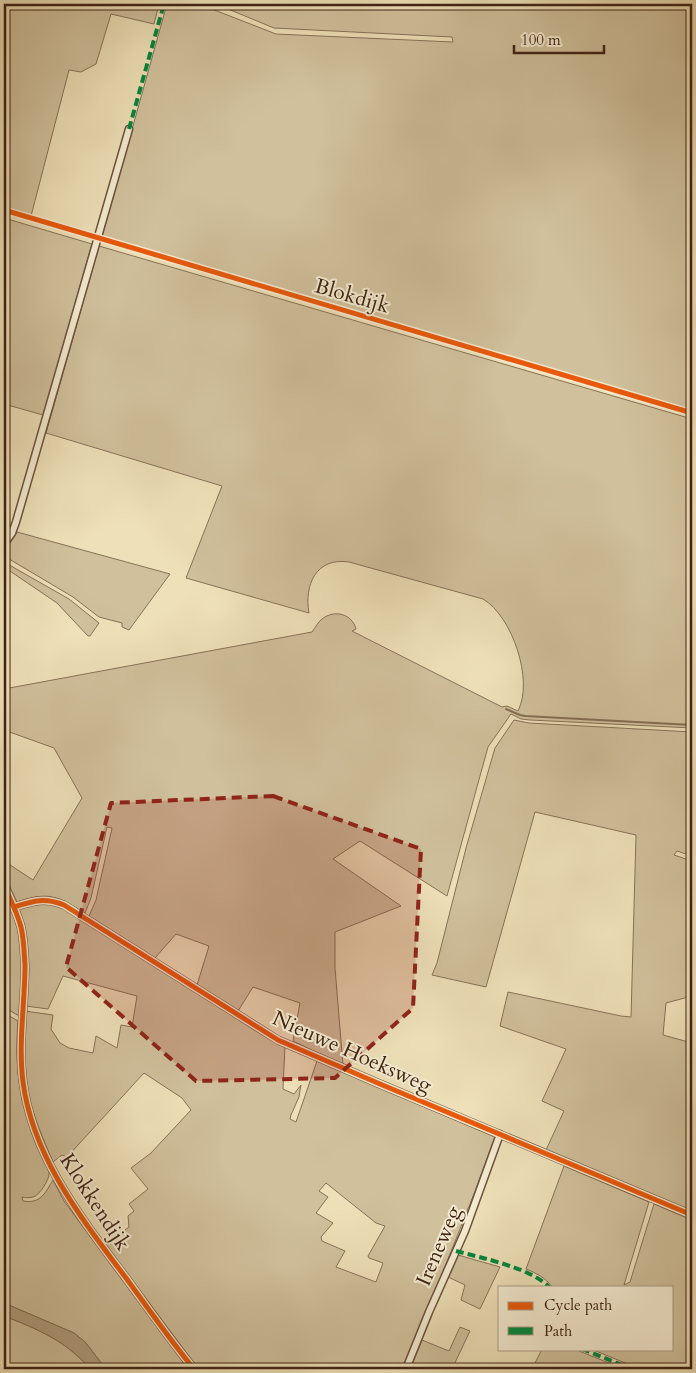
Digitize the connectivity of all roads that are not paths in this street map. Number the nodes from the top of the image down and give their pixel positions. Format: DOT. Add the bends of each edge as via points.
graph roads {
  1 [pos="129,129"];
  2 [pos="4,544"];
  3 [pos="4,885"];
  4 [pos="14,907"];
  5 [pos="500,1134"];
  6 [pos="692,1215"];
  7 [pos="194,1369"];
  8 [pos="406,1369"];
  1 -- 2 [label="street" via="16,522"];
  3 -- 4 [label="street, Klokkendijk"];
  4 -- 5 [label="street, Nieuwe Hoeksweg" via="41,900 64,905 278,1040"];
  4 -- 7 [label="street, Klokkendijk" via="22,928 24,947 23,1083 40,1144 56,1180 76,1211"];
  5 -- 6 [label="street, Nieuwe Hoeksweg"];
  5 -- 8 [label="street, Ireneweg" via="465,1231"];
}
